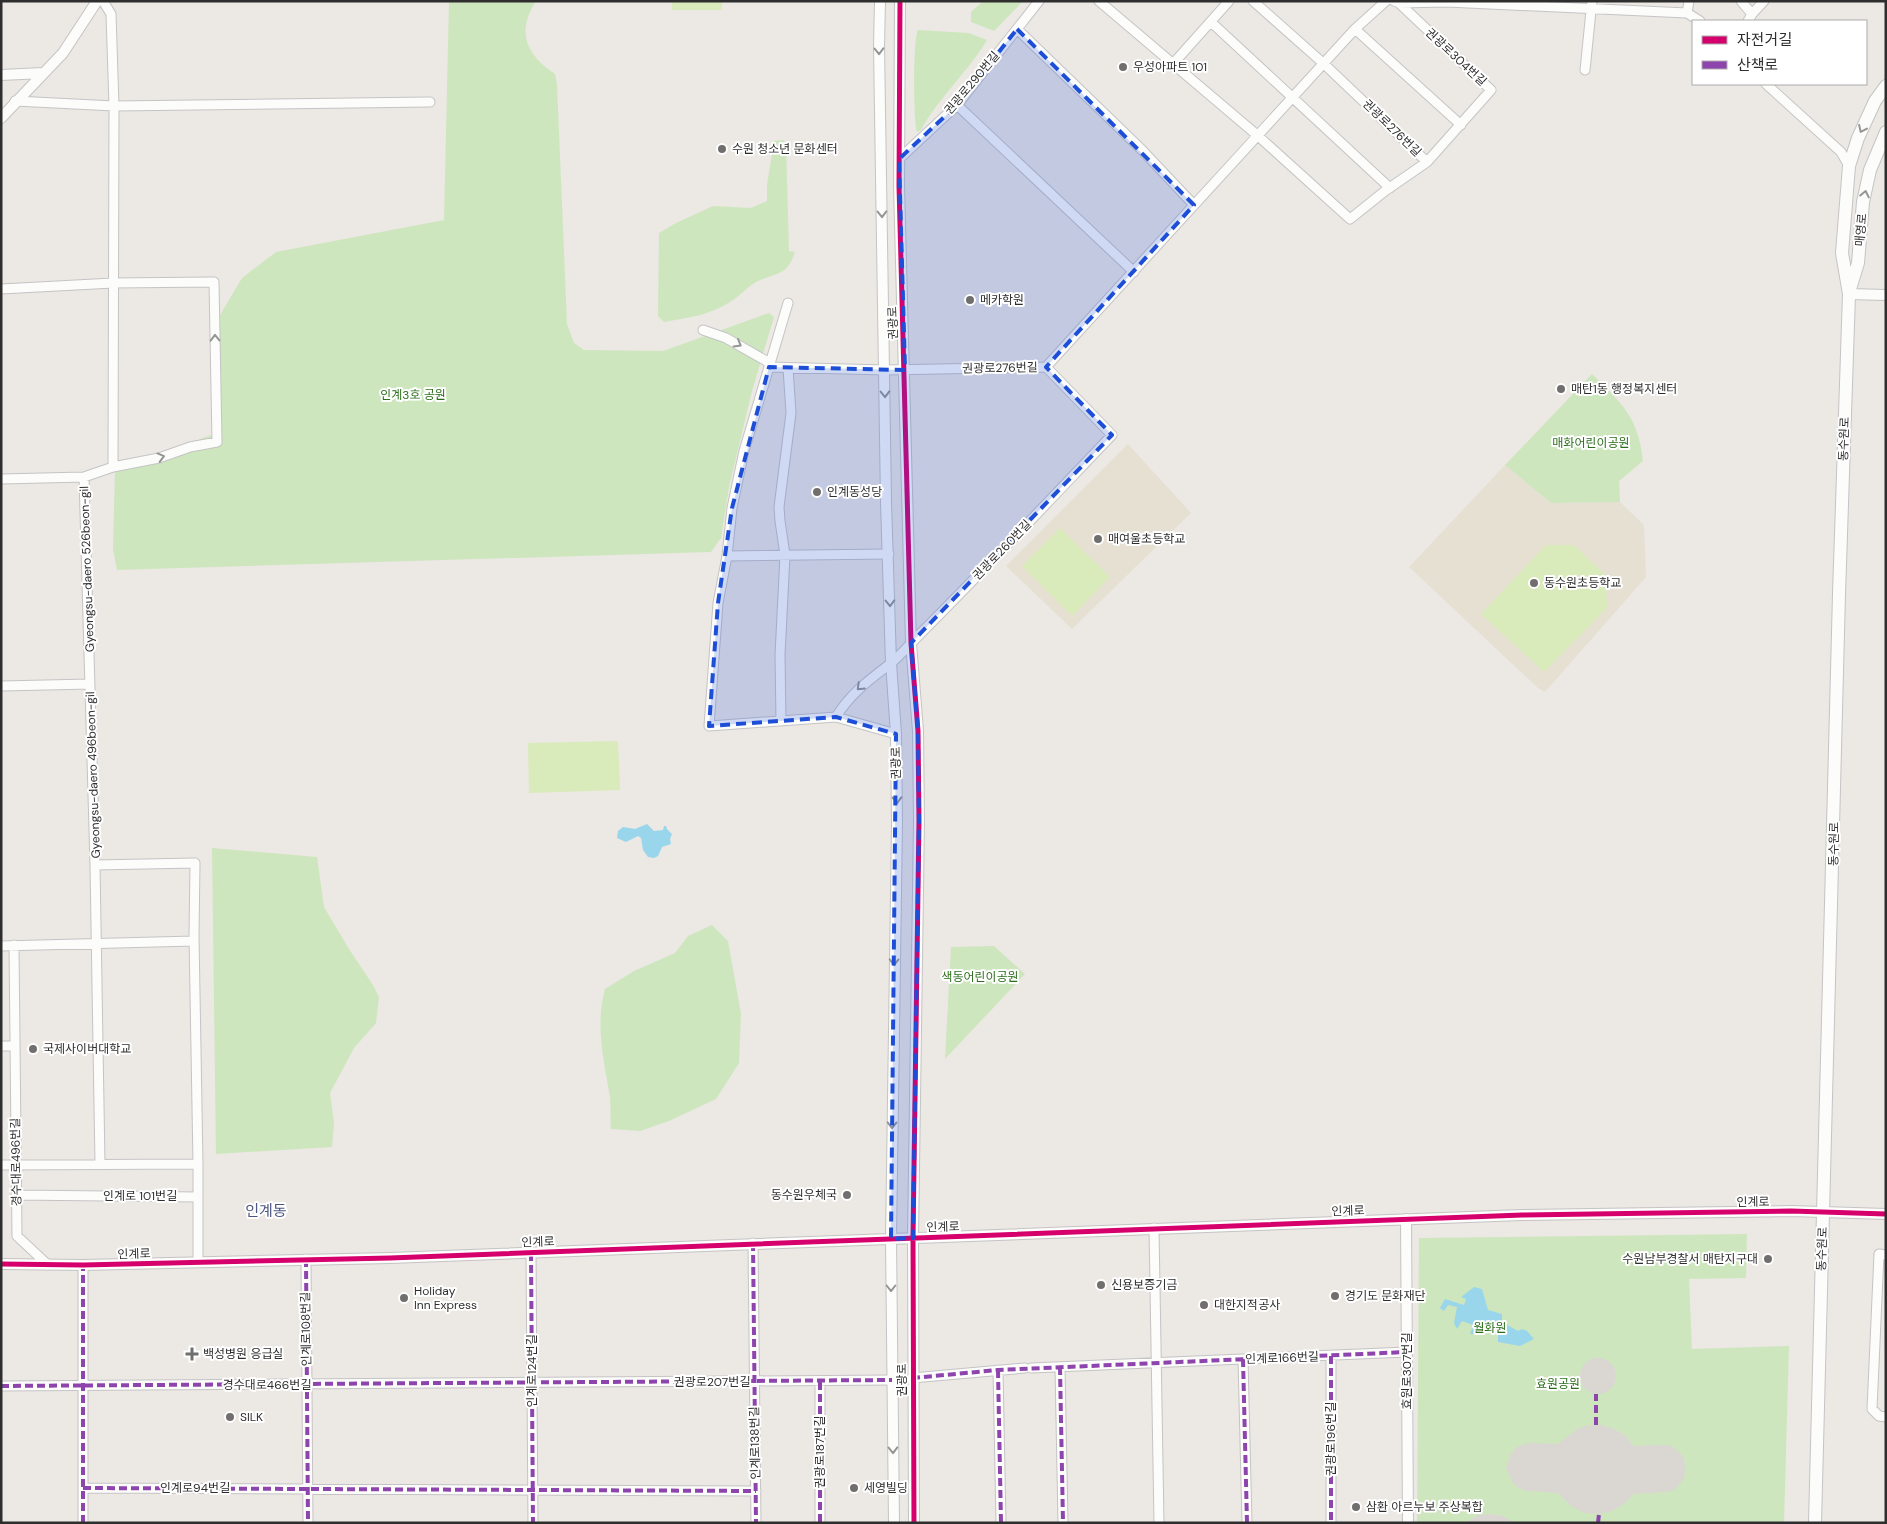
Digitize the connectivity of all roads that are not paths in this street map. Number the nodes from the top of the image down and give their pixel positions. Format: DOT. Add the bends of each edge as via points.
graph roads {
  1 [pos="97,1"];
  2 [pos="104,1"];
  3 [pos="900,1"];
  4 [pos="1039,1"];
  5 [pos="1099,1"];
  6 [pos="1229,1"];
  7 [pos="1253,1"];
  8 [pos="1386,1"];
  9 [pos="1645,1"];
  10 [pos="1689,1"];
  11 [pos="1740,1"];
  12 [pos="1764,1"];
  13 [pos="880,2"];
  14 [pos="1397,2"];
  15 [pos="1446,2"];
  16 [pos="1592,5"];
  17 [pos="1644,12"];
  18 [pos="1688,14"];
  19 [pos="1750,17"];
  20 [pos="1698,20"];
  21 [pos="1211,22"];
  22 [pos="1017,28"];
  23 [pos="1355,29"];
  24 [pos="1323,63"];
  25 [pos="1172,64"];
  26 [pos="1585,70"];
  27 [pos="43,73"];
  28 [pos="1,74"];
  29 [pos="1767,85"];
  30 [pos="1886,86"];
  31 [pos="1292,98"];
  32 [pos="15,101"];
  33 [pos="430,102"];
  34 [pos="957,105"];
  35 [pos="114,106"];
  36 [pos="1,118"];
  37 [pos="1461,125"];
  38 [pos="1886,132"];
  39 [pos="1257,135"];
  40 [pos="900,159"];
  41 [pos="1427,162"];
  42 [pos="1849,166"];
  43 [pos="1390,188"];
  44 [pos="1194,205"];
  45 [pos="1134,272"];
  46 [pos="113,283"];
  47 [pos="1,289"];
  48 [pos="1849,294"];
  49 [pos="1886,295"];
  50 [pos="788,303"];
  51 [pos="703,330"];
  52 [pos="769,365"];
  53 [pos="1046,367"];
  54 [pos="788,368"];
  55 [pos="885,370"];
  56 [pos="904,370"];
  57 [pos="113,467"];
  58 [pos="84,477"];
  59 [pos="1,479"];
  60 [pos="889,554"];
  61 [pos="785,555"];
  62 [pos="727,556"];
  63 [pos="911,643"];
  64 [pos="891,663"];
  65 [pos="90,684"];
  66 [pos="1,686"];
  67 [pos="836,717"];
  68 [pos="781,721"];
  69 [pos="896,734"];
  70 [pos="95,865"];
  71 [pos="194,939"];
  72 [pos="96,944"];
  73 [pos="1,946"];
  74 [pos="14,946"];
  75 [pos="1,1046"];
  76 [pos="14,1046"];
  77 [pos="100,1164"];
  78 [pos="198,1164"];
  79 [pos="1,1165"];
  80 [pos="15,1165"];
  81 [pos="16,1195"];
  82 [pos="198,1197"];
  83 [pos="1824,1212"];
  84 [pos="1886,1214"];
  85 [pos="1406,1219"];
  86 [pos="1154,1228"];
  87 [pos="913,1238"];
  88 [pos="891,1239"];
  89 [pos="753,1244"];
  90 [pos="532,1253"];
  91 [pos="1886,1255"];
  92 [pos="306,1260"];
  93 [pos="198,1262"];
  94 [pos="1,1264"];
  95 [pos="48,1265"];
  96 [pos="83,1265"];
  97 [pos="1407,1352"];
  98 [pos="1331,1356"];
  99 [pos="1243,1359"];
  100 [pos="1156,1363"];
  101 [pos="1060,1367"];
  102 [pos="998,1370"];
  103 [pos="912,1378"];
  104 [pos="892,1380"];
  105 [pos="755,1382"];
  106 [pos="820,1382"];
  107 [pos="532,1383"];
  108 [pos="307,1384"];
  109 [pos="1,1386"];
  110 [pos="83,1386"];
  111 [pos="1886,1417"];
  112 [pos="83,1488"];
  113 [pos="308,1489"];
  114 [pos="533,1490"];
  115 [pos="756,1491"];
  116 [pos="83,1523"];
  117 [pos="308,1523"];
  118 [pos="533,1523"];
  119 [pos="756,1523"];
  120 [pos="820,1523"];
  121 [pos="894,1523"];
  122 [pos="914,1523"];
  123 [pos="1001,1523"];
  124 [pos="1063,1523"];
  125 [pos="1159,1523"];
  126 [pos="1248,1523"];
  127 [pos="1331,1523"];
  128 [pos="1408,1523"];
  129 [pos="1815,1523"];
  1 -- 27 [label="street" via="63,53"];
  2 -- 35 [label="street" via="111,14"];
  3 -- 40 [label="street, 권광로"];
  4 -- 22 [label="street, 권광로290번길"];
  5 -- 25 [label="street, 권광로276번길"];
  6 -- 21 [label="street"];
  7 -- 24 [label="street, 권광로276번길"];
  8 -- 23 [label="street, 권광로276번길"];
  9 -- 17 [label="street"];
  10 -- 18 [label="street"];
  11 -- 19 [label="street"];
  12 -- 19 [label="street"];
  13 -- 55 [label="street, 권광로, one-way"];
  14 -- 15 [label="street"];
  14 -- 37 [label="street, 권광로304번길" via="1491,90"];
  15 -- 16 [label="street"];
  16 -- 17 [label="street"];
  16 -- 26 [label="street"];
  17 -- 18 [label="street"];
  18 -- 20 [label="street"];
  21 -- 25 [label="street"];
  21 -- 31 [label="street"];
  22 -- 34 [label="street, 권광로290번길"];
  22 -- 44 [label="street"];
  23 -- 24 [label="street, 권광로276번길"];
  23 -- 37 [label="street"];
  24 -- 31 [label="street, 권광로276번길"];
  24 -- 41 [label="street, 권광로276번길"];
  25 -- 39 [label="street, 권광로276번길"];
  27 -- 28 [label="street"];
  27 -- 32 [label="street"];
  29 -- 42 [label="street" via="1841,152"];
  30 -- 42 [label="main road, 동수원로, one-way" via="1875,101"];
  31 -- 39 [label="street, 권광로276번길"];
  31 -- 43 [label="street"];
  32 -- 35 [label="street"];
  32 -- 36 [label="street"];
  33 -- 35 [label="street"];
  34 -- 40 [label="street, 권광로290번길"];
  34 -- 45 [label="street"];
  35 -- 46 [label="street"];
  37 -- 41 [label="street, 권광로304번길"];
  48 -- 38 [label="main road, 매영로, one-way" via="1858,262 1863,202 1870,170"];
  39 -- 43 [label="street, 권광로276번길" via="1350,220"];
  39 -- 44 [label="street, 권광로276번길"];
  40 -- 56 [label="street, 권광로"];
  41 -- 43 [label="street, 권광로276번길"];
  42 -- 48 [label="main road, 동수원로" via="1842,253"];
  44 -- 45 [label="street, 권광로276번길"];
  45 -- 53 [label="street, 권광로276번길"];
  46 -- 47 [label="street"];
  46 -- 57 [label="street"];
  57 -- 46 [label="street, one-way" via="218,442 214,282"];
  48 -- 49 [label="street"];
  48 -- 83 [label="main road, 동수원로"];
  50 -- 52 [label="street"];
  51 -- 52 [label="street, one-way" via="726,338"];
  52 -- 54 [label="street, 권광로276번길"];
  52 -- 62 [label="street" via="744,451 732,508"];
  53 -- 56 [label="street, 권광로276번길"];
  53 -- 63 [label="street, 권광로260번길" via="1112,435"];
  54 -- 55 [label="street, 권광로276번길"];
  54 -- 61 [label="street" via="791,413 780,507"];
  55 -- 56 [label="street, 권광로276번길"];
  55 -- 60 [label="street, 권광로, one-way"];
  56 -- 63 [label="street, 권광로"];
  57 -- 58 [label="street"];
  58 -- 59 [label="street, Gyeongsu-daero 526beon-gil"];
  58 -- 65 [label="street, Gyeongsu-daero 526beon-gil"];
  60 -- 61 [label="street"];
  60 -- 64 [label="street, 권광로, one-way"];
  61 -- 62 [label="street"];
  61 -- 68 [label="street" via="780,655"];
  62 -- 68 [label="street" via="718,603 710,726"];
  63 -- 64 [label="street, 권광로260번길"];
  63 -- 87 [label="street, 권광로" via="918,731 919,821"];
  64 -- 67 [label="street, 권광로260번길, one-way" via="851,696"];
  64 -- 69 [label="street, 권광로"];
  65 -- 66 [label="street"];
  65 -- 70 [label="street, Gyeongsu-daero 496beon-gil"];
  67 -- 68 [label="street"];
  67 -- 69 [label="street"];
  69 -- 88 [label="street, 권광로, one-way"];
  70 -- 71 [label="street" via="195,863"];
  70 -- 72 [label="street, Gyeongsu-daero 496beon-gil"];
  71 -- 72 [label="street"];
  71 -- 78 [label="street"];
  72 -- 74 [label="street"];
  72 -- 77 [label="street, Gyeongsu-daero 496beon-gil"];
  73 -- 74 [label="street"];
  74 -- 76 [label="street, 경수대로496번길"];
  75 -- 76 [label="street"];
  76 -- 80 [label="street, 경수대로496번길"];
  77 -- 78 [label="street"];
  77 -- 80 [label="street"];
  78 -- 82 [label="street"];
  79 -- 80 [label="street"];
  80 -- 81 [label="street, 경수대로496번길"];
  81 -- 82 [label="street, 인계로 101번길"];
  81 -- 95 [label="street, 경수대로496번길" via="17,1236"];
  82 -- 93 [label="street"];
  83 -- 84 [label="street, 인계로"];
  83 -- 85 [label="street, 인계로"];
  83 -- 129 [label="main road, 동수원로"];
  85 -- 86 [label="street, 인계로"];
  85 -- 97 [label="street, 효원로307번길"];
  86 -- 87 [label="street, 인계로"];
  86 -- 100 [label="street"];
  87 -- 88 [label="street, 인계로"];
  87 -- 103 [label="street, 권광로"];
  88 -- 89 [label="street, 인계로"];
  88 -- 104 [label="street, 권광로, one-way"];
  89 -- 90 [label="street, 인계로"];
  89 -- 105 [label="street, 인계로138번길"];
  90 -- 92 [label="street, 인계로"];
  90 -- 107 [label="street, 인계로124번길"];
  91 -- 111 [label="street" via="1879,1254 1872,1409 1879,1416"];
  92 -- 93 [label="street, 인계로"];
  92 -- 108 [label="street, 인계로108번길"];
  93 -- 96 [label="street, 인계로"];
  94 -- 95 [label="street, 인계로"];
  95 -- 96 [label="street, 인계로"];
  96 -- 110 [label="street"];
  97 -- 98 [label="street, 인계로166번길"];
  97 -- 128 [label="street, 효원로307번길"];
  98 -- 99 [label="street, 인계로166번길"];
  98 -- 127 [label="street, 권광로196번길"];
  99 -- 100 [label="street, 인계로166번길"];
  99 -- 126 [label="street"];
  100 -- 101 [label="street, 인계로166번길"];
  100 -- 125 [label="street"];
  101 -- 102 [label="street, 인계로166번길"];
  101 -- 124 [label="street"];
  102 -- 103 [label="street, 인계로166번길"];
  102 -- 123 [label="street"];
  103 -- 122 [label="street, 권광로"];
  104 -- 106 [label="street, 권광로207번길"];
  104 -- 121 [label="street, 권광로, one-way"];
  105 -- 106 [label="street, 권광로207번길"];
  105 -- 107 [label="street, 권광로207번길"];
  105 -- 115 [label="street, 인계로138번길"];
  106 -- 120 [label="street, 권광로187번길"];
  107 -- 108 [label="street, 경수대로466번길"];
  107 -- 114 [label="street, 인계로124번길"];
  108 -- 110 [label="street, 경수대로466번길"];
  108 -- 113 [label="street, 인계로108번길"];
  109 -- 110 [label="street, 경수대로466번길"];
  110 -- 112 [label="street"];
  112 -- 113 [label="street, 인계로94번길"];
  112 -- 116 [label="street"];
  113 -- 114 [label="street"];
  113 -- 117 [label="street, 인계로108번길"];
  114 -- 115 [label="street"];
  114 -- 118 [label="street, 인계로124번길"];
  115 -- 119 [label="street, 인계로138번길"];
}
